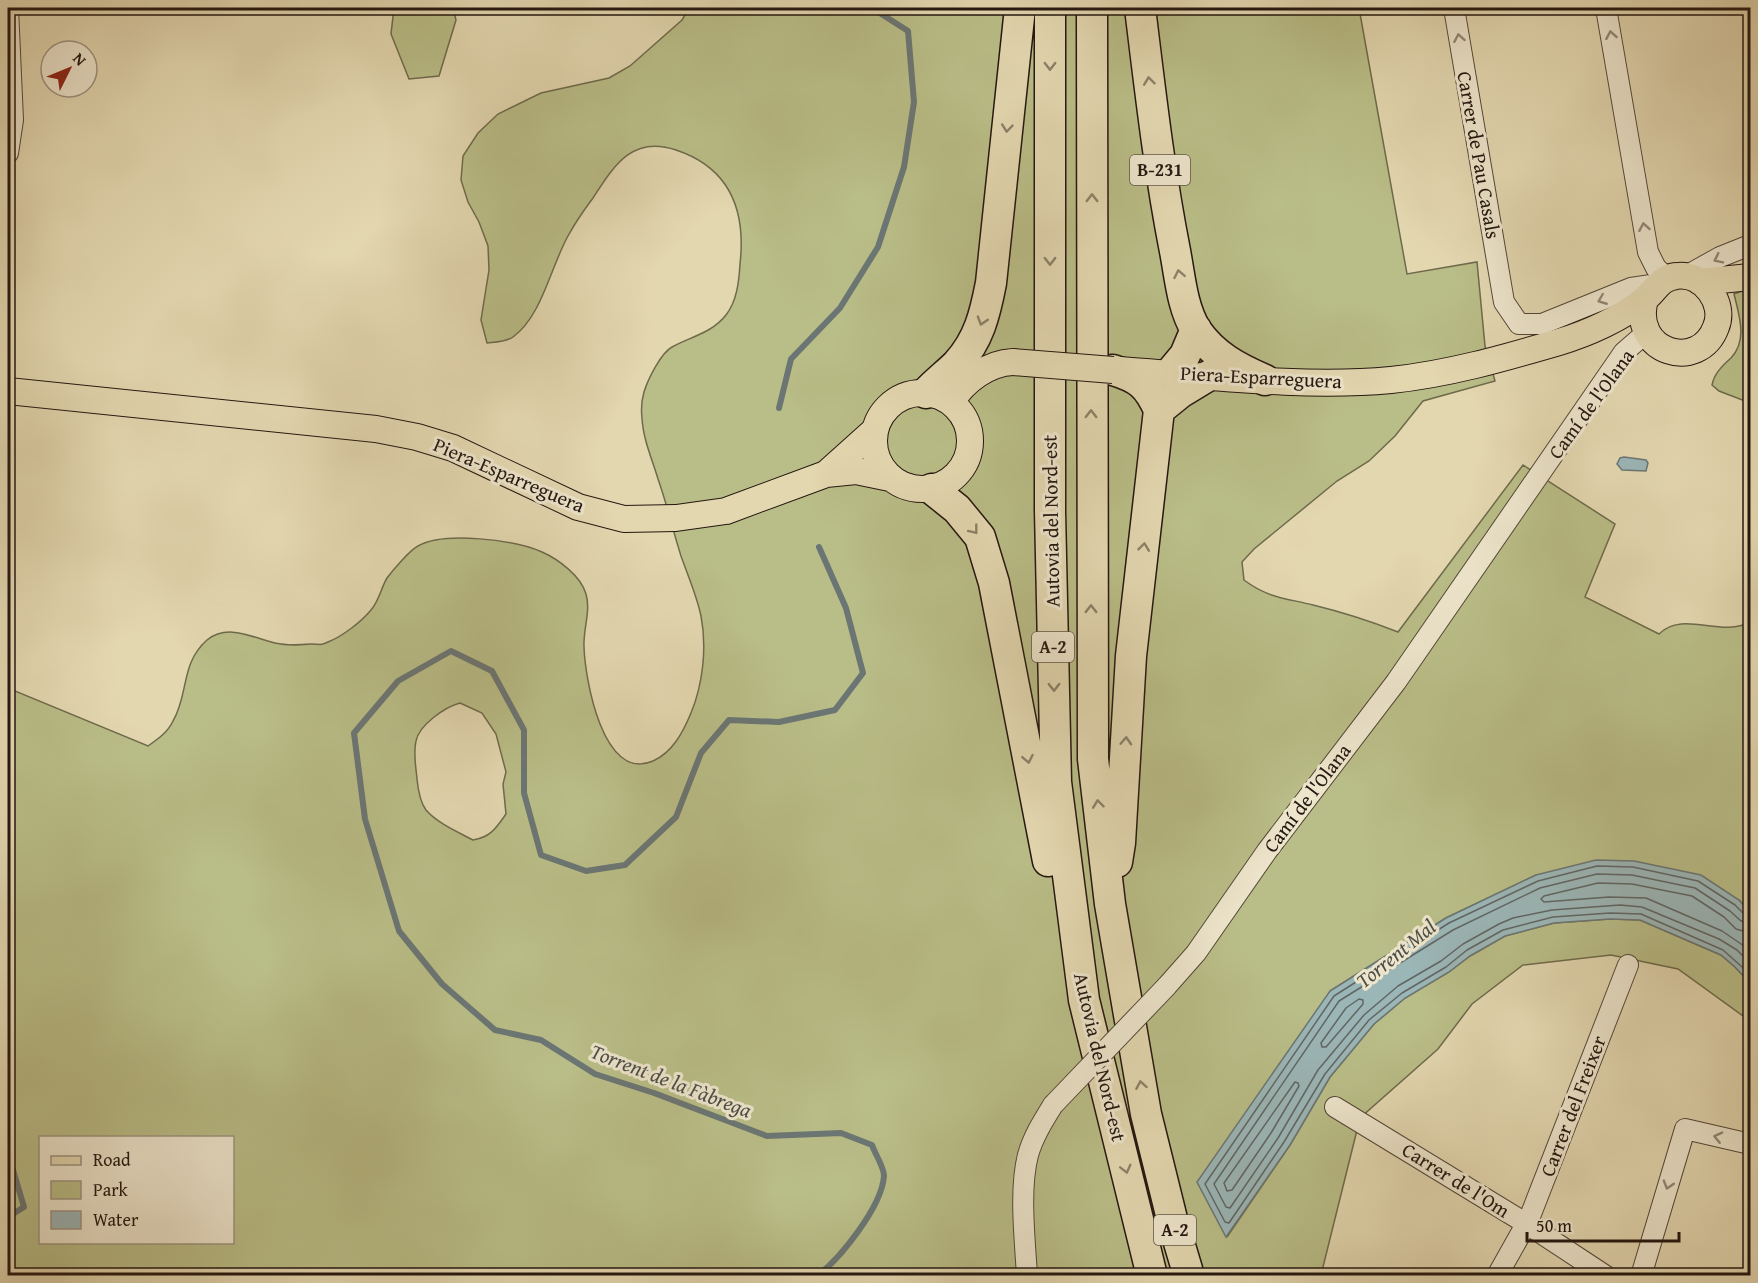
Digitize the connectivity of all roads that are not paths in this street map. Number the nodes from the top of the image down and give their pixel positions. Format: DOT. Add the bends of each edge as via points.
graph roads {
  1 [pos="8,8"];
  2 [pos="1020,8"];
  3 [pos="1050,8"];
  4 [pos="1092,8"];
  5 [pos="1140,8"];
  6 [pos="1454,8"];
  7 [pos="1606,8"];
  8 [pos="8,153"];
  9 [pos="1750,246"];
  10 [pos="1749,278"];
  11 [pos="1671,284"];
  12 [pos="1719,308"];
  13 [pos="1196,329"];
  14 [pos="1646,332"];
  15 [pos="1581,335"];
  16 [pos="1124,371"];
  17 [pos="1170,373"];
  18 [pos="1208,376"];
  19 [pos="1265,380"];
  20 [pos="8,392"];
  21 [pos="939,397"];
  22 [pos="1159,410"];
  23 [pos="875,430"];
  24 [pos="826,474"];
  25 [pos="890,478"];
  26 [pos="932,489"];
  27 [pos="1110,904"];
  28 [pos="1628,965"];
  29 [pos="1084,1000"];
  30 [pos="1335,1107"];
  31 [pos="1750,1144"];
  32 [pos="1527,1224"];
  33 [pos="1027,1275"];
  34 [pos="1152,1275"];
  35 [pos="1189,1275"];
  36 [pos="1497,1275"];
  37 [pos="1606,1275"];
  38 [pos="1641,1275"];
  1 -- 8 [label="street" via="13,120"];
  2 -- 21 [label="highway, one-way" via="987,307 970,348"];
  3 -- 29 [label="highway, Autovia del Nord-est / A-2, one-way" via="1050,512 1056,782"];
  27 -- 4 [label="highway, Autovia del Nord-est / A-2, one-way" via="1093,759"];
  13 -- 5 [label="highway, B-231, one-way" via="1185,303 1161,180"];
  11 -- 6 [label="street, Carrer de Pau Casals, one-way" via="1631,288 1542,324 1519,324 1504,302"];
  11 -- 7 [label="street, one-way" via="1648,252"];
  9 -- 11 [label="street, one-way" via="1720,257"];
  10 -- 11 [label="main road, Piera-Esparreguera / B-231"];
  10 -- 12 [label="main road, Piera-Esparreguera / B-231"];
  11 -- 12 [label="main road" via="1714,296"];
  11 -- 14 [label="main road" via="1642,310"];
  11 -- 15 [label="main road, Piera-Esparreguera / B-231"];
  12 -- 14 [label="main road, Piera-Esparreguera / B-231" via="1712,337 1692,351 1667,350"];
  13 -- 17 [label="highway" via="1185,355"];
  13 -- 19 [label="highway, B-231" via="1234,367"];
  14 -- 15 [label="main road, Piera-Esparreguera / B-231"];
  14 -- 33 [label="street, Camí de l'Olana, bridge" via="1624,352 1396,682 1267,851 1197,953 1053,1105 1026,1165"];
  15 -- 19 [label="main road, Piera-Esparreguera / B-231" via="1495,360 1416,377"];
  16 -- 17 [label="main road, Piera-Esparreguera / B-231"];
  16 -- 21 [label="main road, Piera-Esparreguera / B-231, bridge" via="1013,362 995,365 956,393"];
  16 -- 22 [label="highway" via="1150,390"];
  17 -- 18 [label="main road, Piera-Esparreguera / B-231"];
  18 -- 19 [label="main road, Piera-Esparreguera / B-231"];
  18 -- 22 [label="highway"];
  20 -- 24 [label="main road, Piera-Esparreguera" via="376,429 417,437 453,448 578,507 624,519 676,518 726,511"];
  21 -- 23 [label="main road, Piera-Esparreguera" via="912,393 898,398 887,407"];
  21 -- 26 [label="main road" via="962,413 971,444 960,473"];
  27 -- 22 [label="highway, one-way" via="1120,843 1131,656"];
  23 -- 24 [label="main road, Piera-Esparreguera"];
  23 -- 25 [label="main road" via="878,462"];
  24 -- 25 [label="main road, Piera-Esparreguera" via="856,471"];
  25 -- 26 [label="main road, Piera-Esparreguera" via="916,490"];
  26 -- 29 [label="highway, one-way" via="957,509 980,537 994,583 1059,921"];
  35 -- 27 [label="highway, Autovia del Nord-est / A-2, one-way" via="1146,1114"];
  28 -- 32 [label="street, Carrer del Freixer"];
  29 -- 34 [label="highway, Autovia del Nord-est / A-2, one-way"];
  30 -- 32 [label="street, Carrer de l'Om"];
  31 -- 38 [label="street, one-way" via="1685,1129"];
  32 -- 36 [label="street, Carrer del Freixer"];
  32 -- 37 [label="street, Carrer de l'Om"];
}
